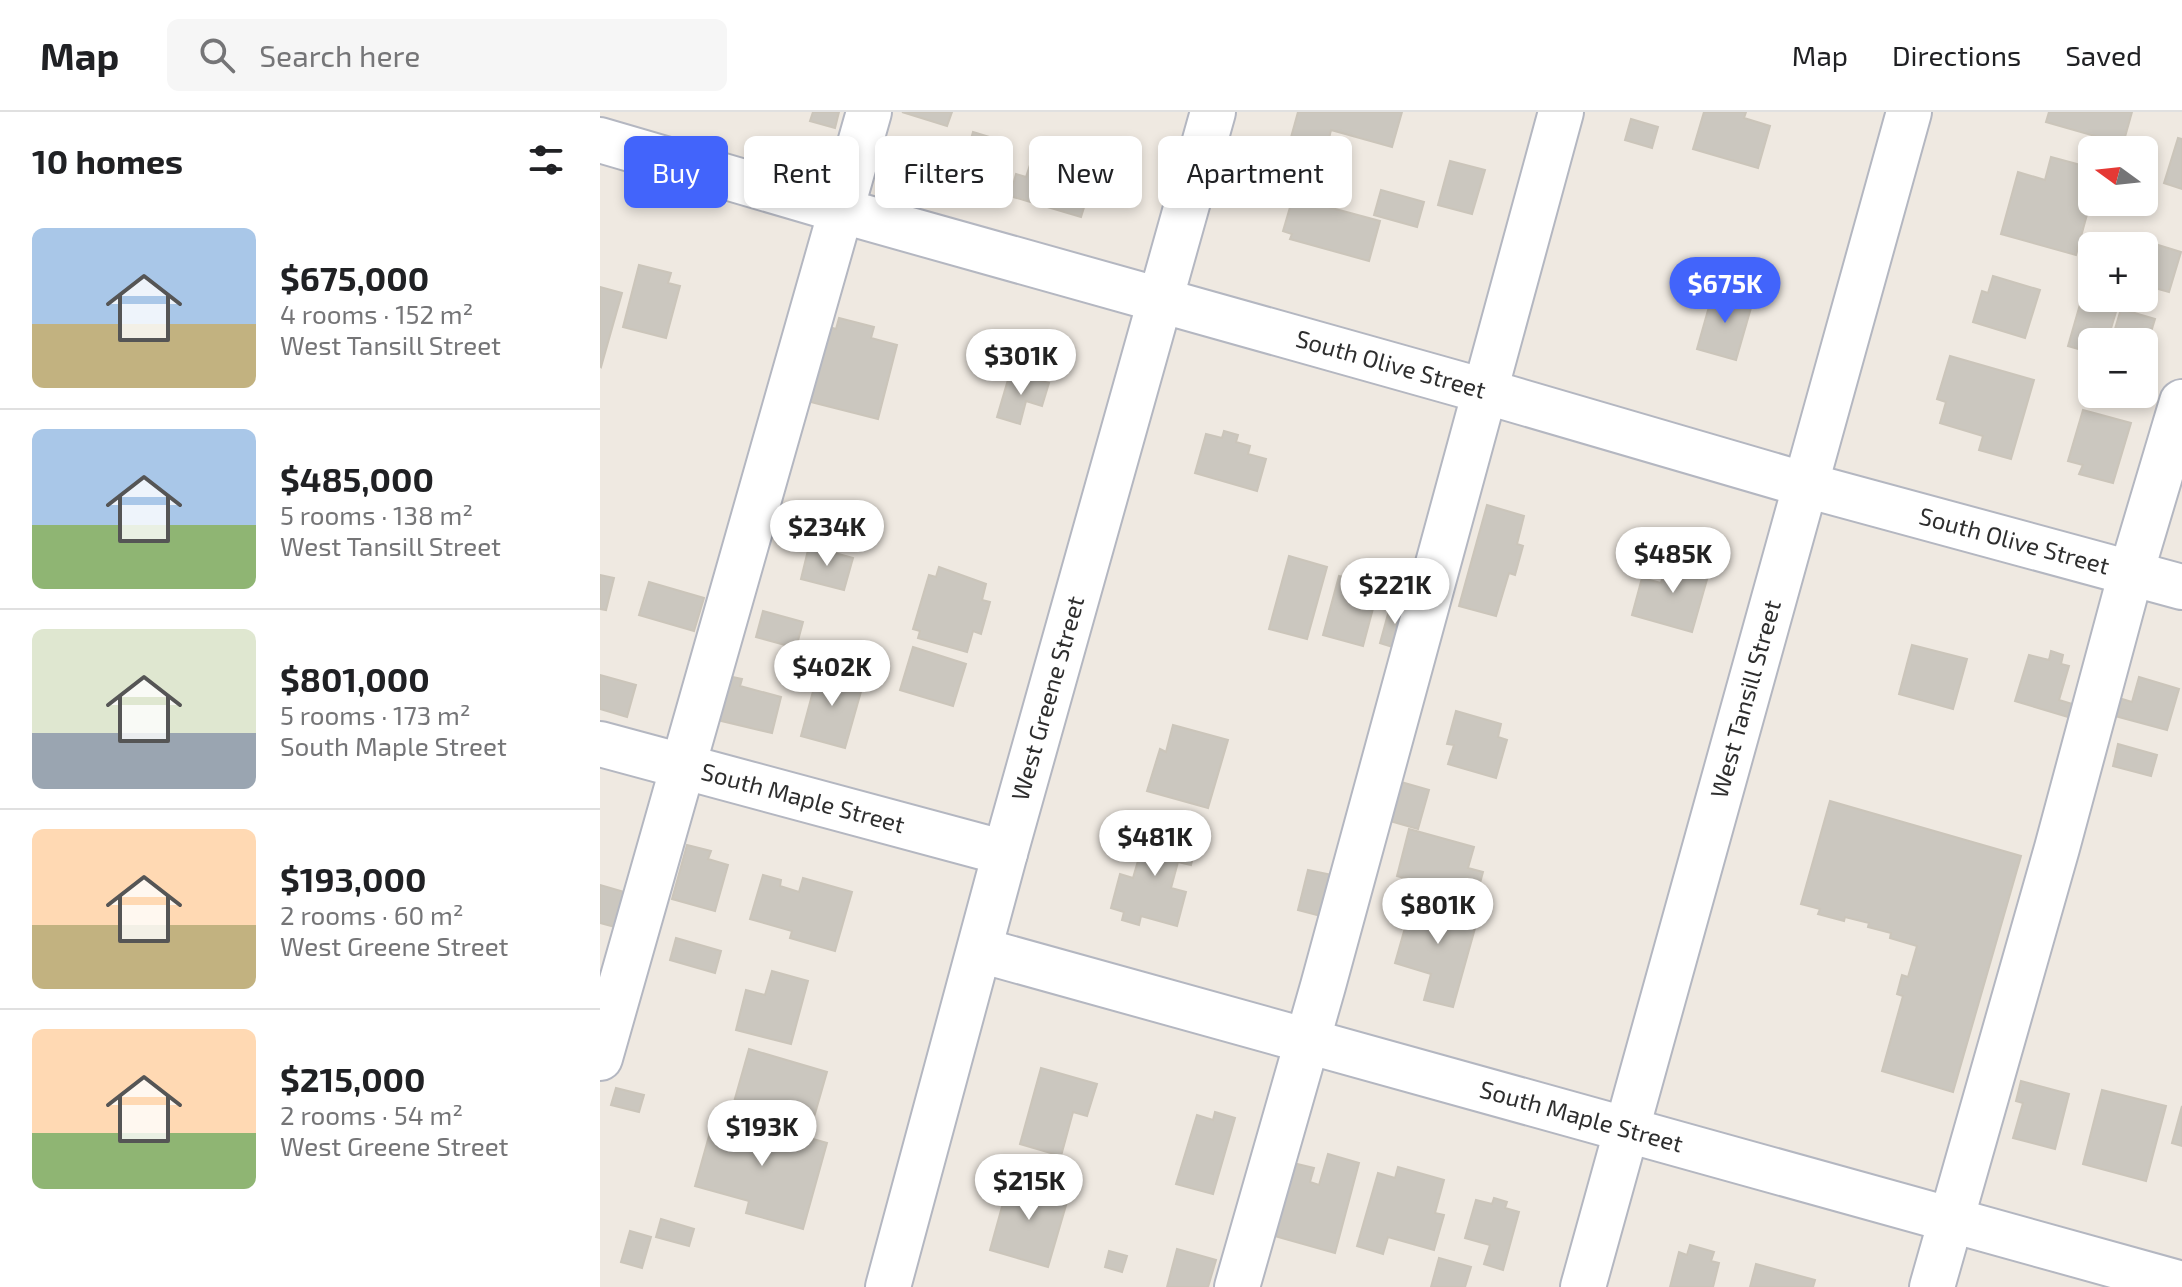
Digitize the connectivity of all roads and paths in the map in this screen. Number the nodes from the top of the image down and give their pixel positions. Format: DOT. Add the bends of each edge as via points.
graph roads {
  1 [pos="869,112"];
  2 [pos="1213,112"];
  3 [pos="1561,112"];
  4 [pos="1909,112"];
  5 [pos="600,140"];
  6 [pos="839,210"];
  7 [pos="1160,301"];
  8 [pos="1484,391"];
  9 [pos="2182,402"];
  10 [pos="1806,485"];
  11 [pos="2131,573"];
  12 [pos="2182,587"];
  13 [pos="600,744"];
  14 [pos="683,766"];
  15 [pos="1005,853"];
  16 [pos="980,950"];
  17 [pos="1306,1040"];
  18 [pos="600,1058"];
  19 [pos="1626,1129"];
  20 [pos="1951,1219"];
  21 [pos="2182,1284"];
  22 [pos="888,1287"];
  23 [pos="1237,1287"];
  24 [pos="1583,1287"];
  25 [pos="1932,1287"];
  1 -- 6 [label="street"];
  2 -- 7 [label="street, West Greene Street"];
  3 -- 8 [label="street"];
  4 -- 10 [label="street, West Tansill Street"];
  5 -- 6 [label="street, South Olive Street"];
  6 -- 7 [label="street, South Olive Street"];
  6 -- 14 [label="street"];
  7 -- 8 [label="street, South Olive Street"];
  7 -- 15 [label="street, West Greene Street"];
  8 -- 10 [label="street, South Olive Street"];
  8 -- 17 [label="street"];
  9 -- 11 [label="street"];
  10 -- 11 [label="street, South Olive Street"];
  10 -- 19 [label="street, West Tansill Street"];
  11 -- 12 [label="street, South Olive Street"];
  11 -- 20 [label="street"];
  13 -- 14 [label="street, South Maple Street"];
  14 -- 15 [label="street, South Maple Street"];
  14 -- 18 [label="street"];
  15 -- 16 [label="street, West Greene Street"];
  16 -- 17 [label="street, South Maple Street"];
  16 -- 22 [label="street, West Greene Street"];
  17 -- 19 [label="street, South Maple Street"];
  17 -- 23 [label="street"];
  19 -- 20 [label="street, South Maple Street"];
  19 -- 24 [label="street, West Tansill Street"];
  20 -- 21 [label="street, South Maple Street"];
  20 -- 25 [label="street"];
}
